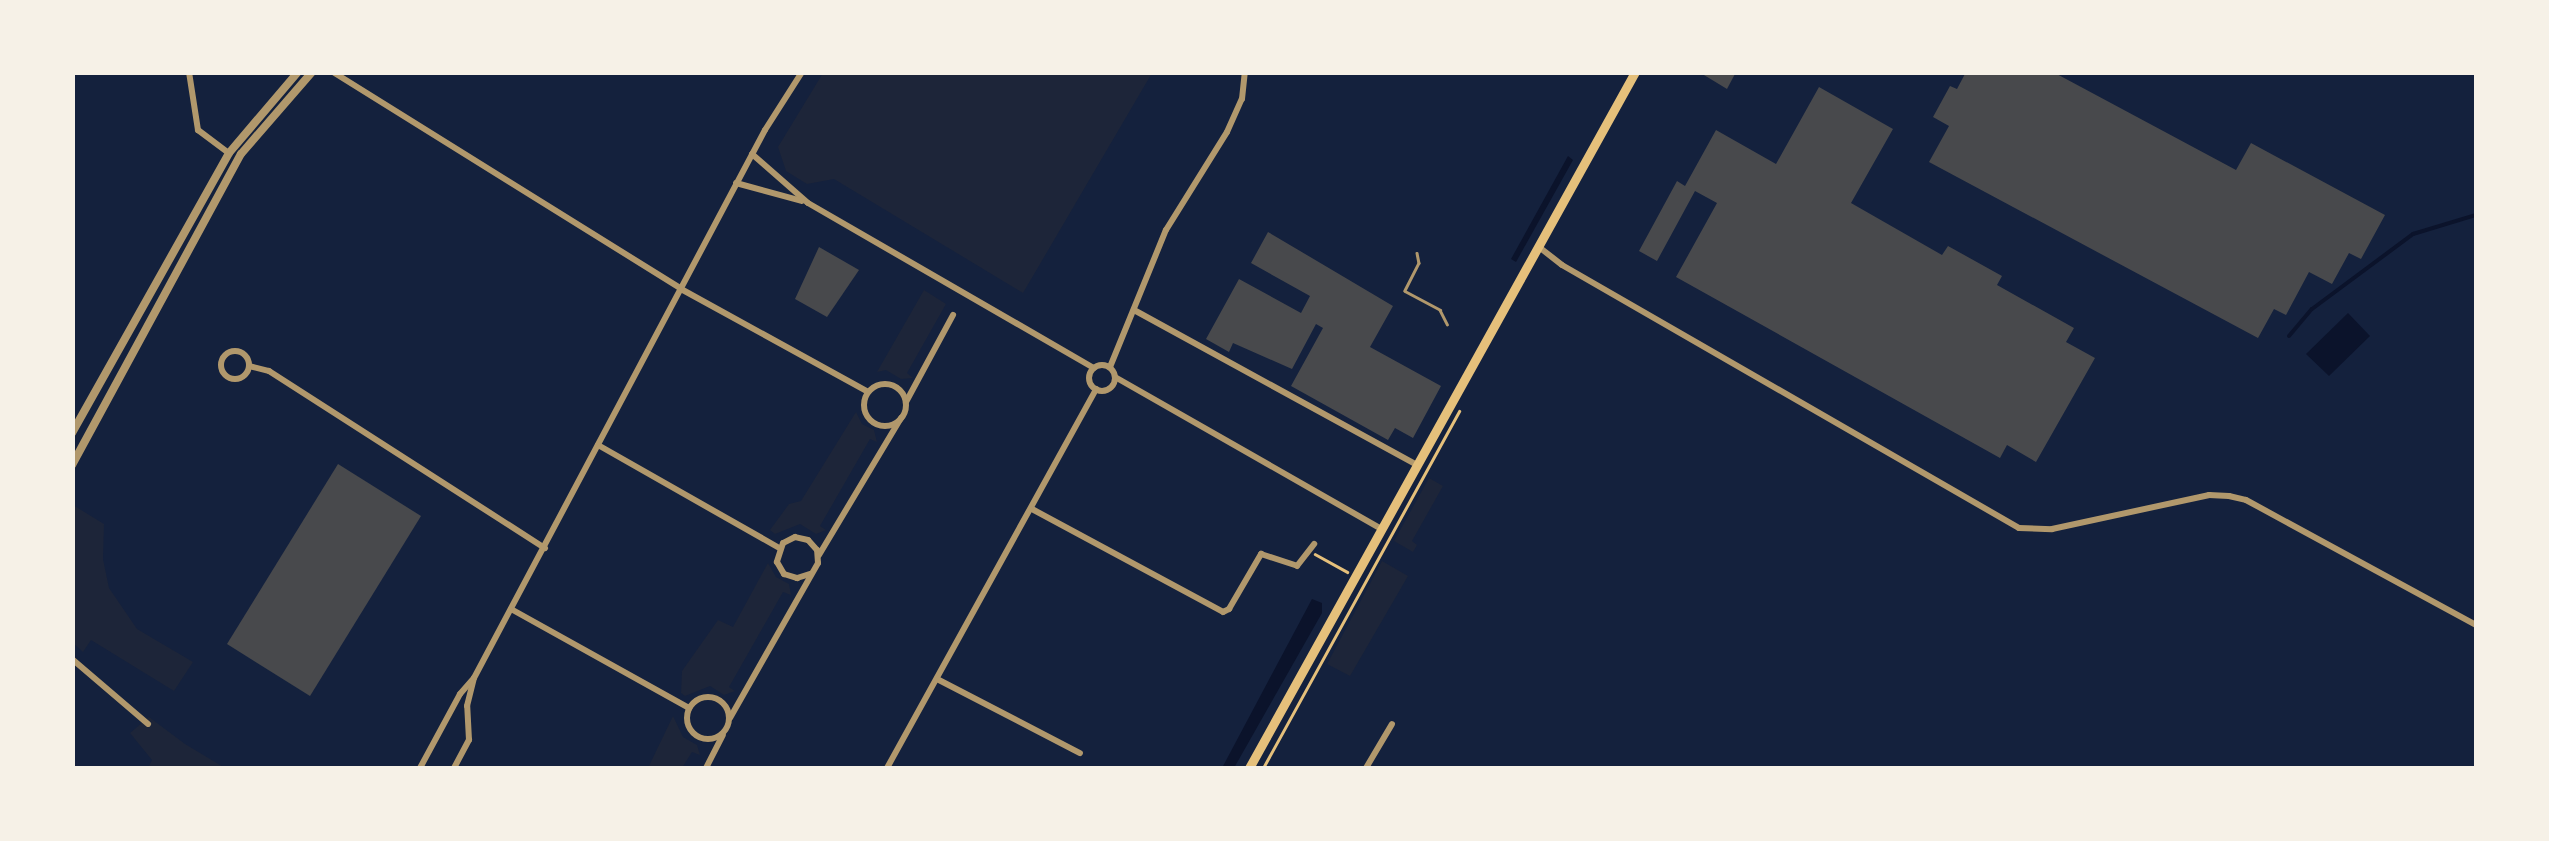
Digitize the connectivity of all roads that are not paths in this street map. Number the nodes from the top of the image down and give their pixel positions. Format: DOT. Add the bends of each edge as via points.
graph roads {
  1 [pos="189,72"];
  2 [pos="298,72"];
  3 [pos="312,72"];
  4 [pos="333,72"];
  5 [pos="802,72"];
  6 [pos="1245,72"];
  7 [pos="1635,72"];
  8 [pos="229,153"];
  9 [pos="752,154"];
  10 [pos="736,183"];
  11 [pos="808,203"];
  12 [pos="1538,247"];
  13 [pos="1418,253"];
  14 [pos="681,289"];
  15 [pos="1134,310"];
  16 [pos="954,315"];
  17 [pos="1447,324"];
  18 [pos="249,366"];
  19 [pos="1110,367"];
  20 [pos="1094,368"];
  21 [pos="1115,377"];
  22 [pos="1096,388"];
  23 [pos="868,392"];
  24 [pos="906,402"];
  25 [pos="902,418"];
  26 [pos="72,433"];
  27 [pos="598,444"];
  28 [pos="72,465"];
  29 [pos="1417,465"];
  30 [pos="1032,508"];
  31 [pos="1382,528"];
  32 [pos="545,548"];
  33 [pos="779,548"];
  34 [pos="1311,548"];
  35 [pos="818,556"];
  36 [pos="810,574"];
  37 [pos="511,609"];
  38 [pos="2476,625"];
  39 [pos="72,659"];
  40 [pos="474,678"];
  41 [pos="938,679"];
  42 [pos="689,708"];
  43 [pos="730,718"];
  44 [pos="148,724"];
  45 [pos="1392,724"];
  46 [pos="723,734"];
  47 [pos="1080,753"];
  48 [pos="1367,766"];
  49 [pos="420,768"];
  50 [pos="454,768"];
  51 [pos="706,768"];
  52 [pos="887,768"];
  53 [pos="1249,768"];
  54 [pos="1377,768"];
  1 -- 8 [label="street" via="198,130"];
  2 -- 8 [label="street"];
  3 -- 28 [label="street" via="240,154"];
  4 -- 14 [label="street"];
  5 -- 9 [label="street"];
  6 -- 15 [label="street" via="1227,132 1166,230"];
  7 -- 12 [label="main road"];
  8 -- 26 [label="street"];
  9 -- 10 [label="street"];
  9 -- 11 [label="street"];
  10 -- 11 [label="street"];
  10 -- 14 [label="street"];
  11 -- 20 [label="street"];
  12 -- 29 [label="main road"];
  12 -- 38 [label="street" via="2019,528 2052,529 2229,496"];
  13 -- 17 [label="lane" via="1405,291 1440,310"];
  14 -- 23 [label="street"];
  14 -- 27 [label="street"];
  15 -- 19 [label="street"];
  15 -- 29 [label="street"];
  16 -- 24 [label="street"];
  18 -- 18 [label="street" via="236,351 222,363 234,378"];
  18 -- 32 [label="street" via="269,371"];
  19 -- 20 [label="street"];
  19 -- 21 [label="street"];
  20 -- 22 [label="street" via="1090,379"];
  21 -- 22 [label="street" via="1111,388"];
  21 -- 31 [label="street"];
  22 -- 30 [label="street"];
  23 -- 24 [label="street" via="888,384"];
  23 -- 25 [label="street" via="865,412 875,423"];
  24 -- 25 [label="street"];
  25 -- 35 [label="street"];
  27 -- 32 [label="street"];
  27 -- 33 [label="street"];
  29 -- 31 [label="main road"];
  30 -- 34 [label="street" via="1222,612 1261,554 1290,566 1303,562"];
  30 -- 41 [label="street"];
  31 -- 53 [label="main road"];
  32 -- 37 [label="street"];
  33 -- 35 [label="street" via="802,537"];
  33 -- 36 [label="street" via="784,574"];
  35 -- 36 [label="street"];
  36 -- 43 [label="street"];
  37 -- 40 [label="street"];
  37 -- 42 [label="street"];
  39 -- 44 [label="street"];
  40 -- 49 [label="street"];
  40 -- 50 [label="street" via="469,740"];
  41 -- 47 [label="street"];
  41 -- 52 [label="street"];
  42 -- 43 [label="street" via="714,697"];
  42 -- 46 [label="street" via="692,733 704,739"];
  43 -- 46 [label="street"];
  45 -- 48 [label="street"];
  46 -- 51 [label="street"];
  48 -- 54 [label="street"];
}
